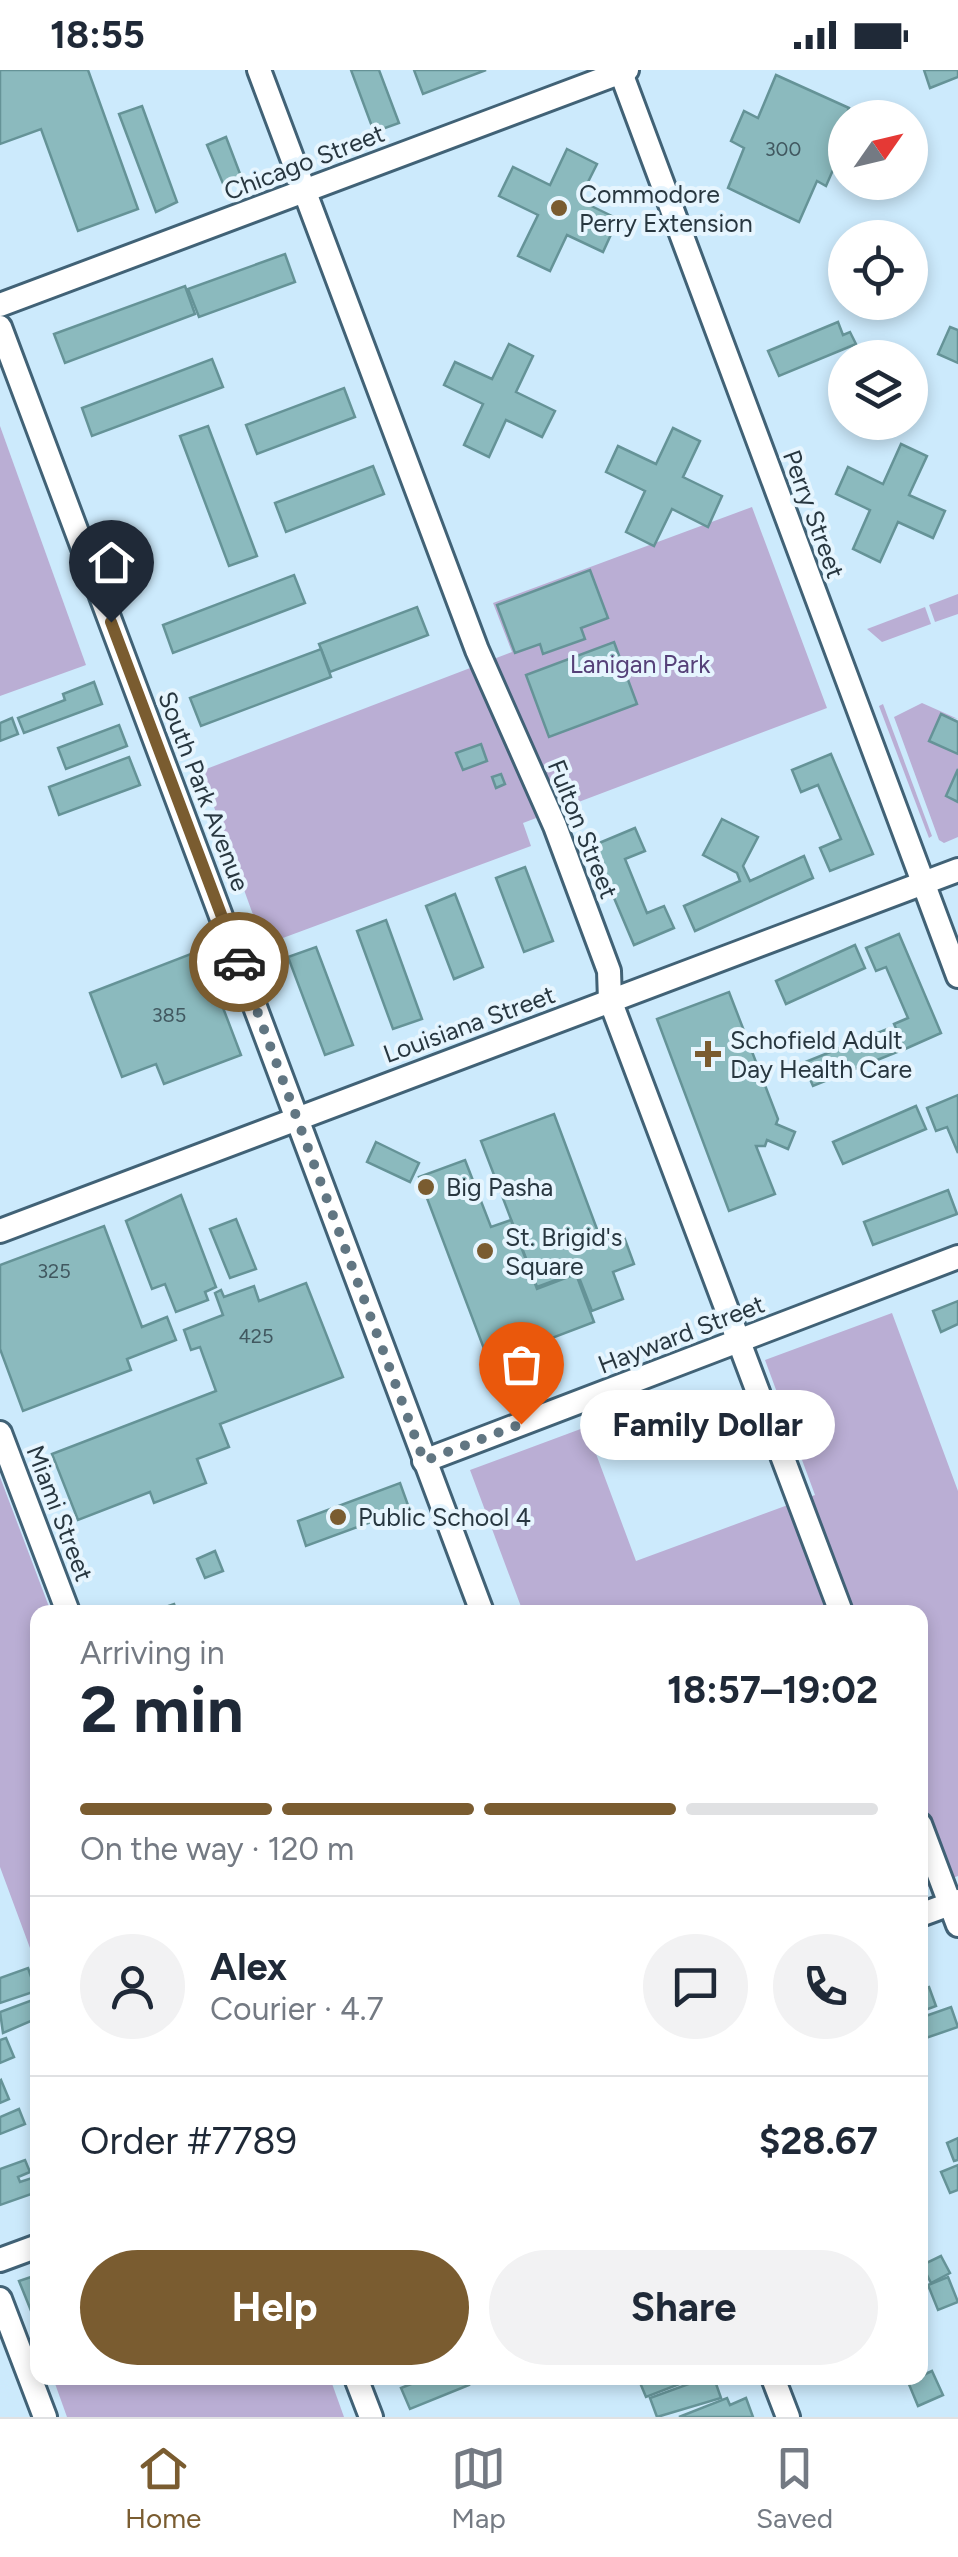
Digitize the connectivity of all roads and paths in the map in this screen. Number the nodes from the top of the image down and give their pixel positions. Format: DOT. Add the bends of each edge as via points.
graph roads {
  1 [pos="258,70"];
  2 [pos="623,71"];
  3 [pos="304,192"];
  4 [pos="0,306"];
  5 [pos="0,327"];
  6 [pos="958,870"];
  7 [pos="922,884"];
  8 [pos="958,976"];
  9 [pos="610,1000"];
  10 [pos="298,1117"];
  11 [pos="0,1231"];
  12 [pos="958,1257"];
  13 [pos="738,1341"];
  14 [pos="0,1432"];
  15 [pos="424,1461"];
  16 [pos="65,1605"];
  17 [pos="479,1605"];
  18 [pos="837,1605"];
  19 [pos="928,1844"];
  20 [pos="955,1910"];
  21 [pos="928,1914"];
  22 [pos="30,2249"];
  23 [pos="0,2260"];
  24 [pos="0,2299"];
  25 [pos="30,2378"];
  26 [pos="33,2385"];
  27 [pos="359,2385"];
  28 [pos="776,2385"];
  29 [pos="45,2417"];
  30 [pos="371,2417"];
  31 [pos="788,2417"];
  1 -- 3 [label="street, Fulton Street"];
  2 -- 3 [label="street, Chicago Street"];
  2 -- 7 [label="street, Perry Street"];
  3 -- 4 [label="street, Chicago Street"];
  3 -- 9 [label="street, Fulton Street" via="477,650 554,826 608,971"];
  5 -- 10 [label="street, South Park Avenue"];
  6 -- 7 [label="street, Louisiana Street"];
  7 -- 8 [label="street, Perry Street"];
  7 -- 9 [label="street, Louisiana Street"];
  9 -- 10 [label="street, Louisiana Street"];
  9 -- 13 [label="street, Fulton Street"];
  10 -- 11 [label="street, Louisiana Street"];
  10 -- 15 [label="street, South Park Avenue"];
  12 -- 13 [label="street, Hayward Street"];
  13 -- 15 [label="street, Hayward Street"];
  13 -- 18 [label="street, Fulton Street"];
  14 -- 16 [label="street, Miami Street"];
  15 -- 17 [label="street, South Park Avenue"];
  19 -- 20 [label="street"];
  20 -- 21 [label="street"];
  22 -- 23 [label="street"];
  24 -- 25 [label="street"];
  26 -- 29 [label="street"];
  27 -- 30 [label="street"];
  28 -- 31 [label="street"];
}
